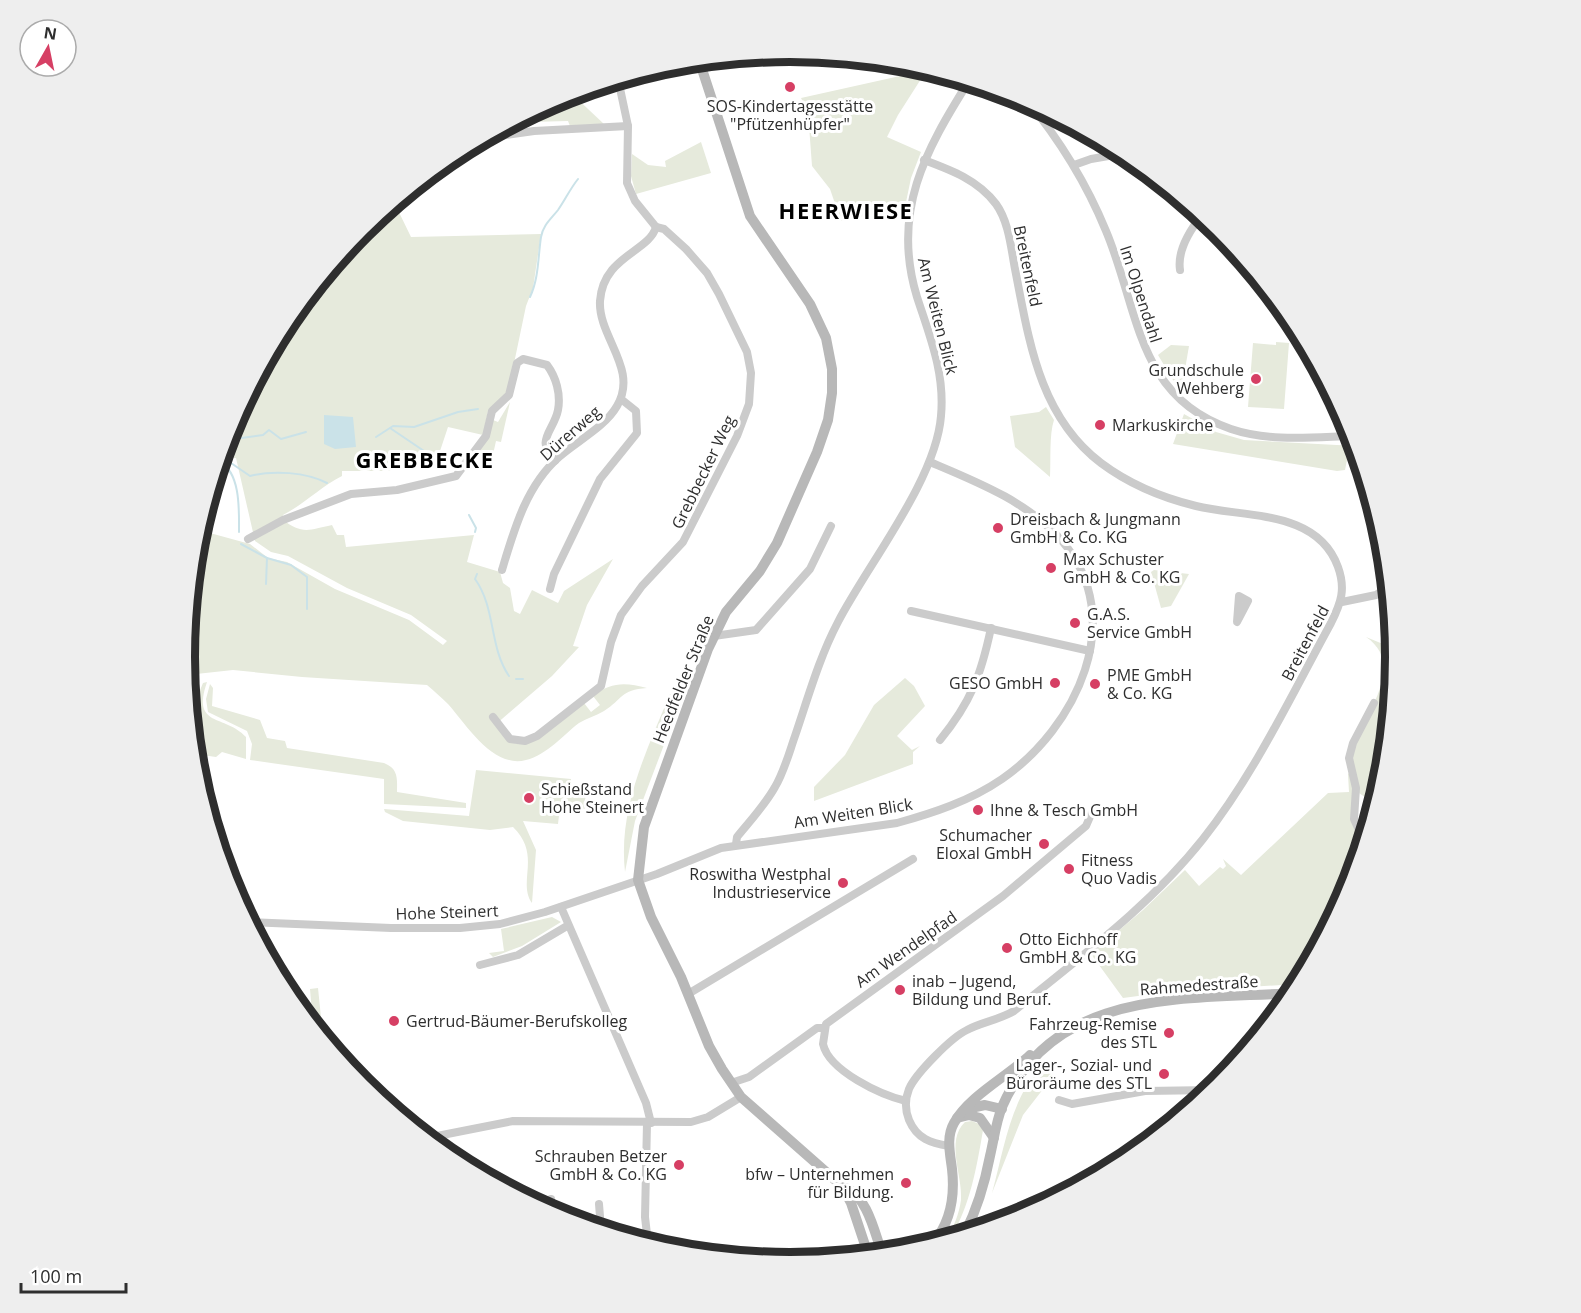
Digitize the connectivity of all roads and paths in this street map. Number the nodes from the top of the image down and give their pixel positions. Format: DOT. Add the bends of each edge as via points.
graph roads {
  1 [pos="702,69"];
  2 [pos="620,87"];
  3 [pos="965,88"];
  4 [pos="1038,116"];
  5 [pos="628,126"];
  6 [pos="502,136"];
  7 [pos="1111,155"];
  8 [pos="924,160"];
  9 [pos="1074,165"];
  10 [pos="1198,223"];
  11 [pos="656,227"];
  12 [pos="1180,270"];
  13 [pos="621,399"];
  14 [pos="1343,436"];
  15 [pos="555,461"];
  16 [pos="930,462"];
  17 [pos="831,526"];
  18 [pos="248,539"];
  19 [pos="502,570"];
  20 [pos="550,589"];
  21 [pos="1381,591"];
  22 [pos="1342,602"];
  23 [pos="910,611"];
  24 [pos="992,628"];
  25 [pos="714,636"];
  26 [pos="1090,651"];
  27 [pos="1374,703"];
  28 [pos="493,717"];
  29 [pos="940,740"];
  30 [pos="1092,812"];
  31 [pos="1359,830"];
  32 [pos="736,844"];
  33 [pos="913,859"];
  34 [pos="638,880"];
  35 [pos="561,907"];
  36 [pos="258,923"];
  37 [pos="567,926"];
  38 [pos="480,965"];
  39 [pos="688,994"];
  40 [pos="1280,994"];
  41 [pos="824,1028"];
  42 [pos="1070,1029"];
  43 [pos="731,1083"];
  44 [pos="1197,1090"];
  45 [pos="981,1095"];
  46 [pos="741,1097"];
  47 [pos="1059,1100"];
  48 [pos="906,1101"];
  49 [pos="1002,1107"];
  50 [pos="960,1114"];
  51 [pos="649,1123"];
  52 [pos="438,1136"];
  53 [pos="994,1138"];
  54 [pos="949,1146"];
  55 [pos="842,1186"];
  56 [pos="599,1204"];
  57 [pos="600,1220"];
  58 [pos="967,1224"];
  59 [pos="941,1232"];
  60 [pos="647,1233"];
  61 [pos="879,1244"];
  62 [pos="865,1246"];
  1 -- 25 [label="main road, Heedfelder Straße" via="750,216 810,304 829,349 833,380 824,432 785,526 768,559 726,612"];
  2 -- 5 [label="street, Grebbecker Weg"];
  3 -- 8 [label="street, Am Weiten Blick"];
  4 -- 9 [label="street, Im Olpendahl"];
  5 -- 6 [label="street"];
  5 -- 11 [label="street, Grebbecker Weg" via="627,183 635,201"];
  7 -- 9 [label="street"];
  8 -- 16 [label="street, Am Weiten Blick" via="912,197 908,250 913,280 937,354 942,389 940,427"];
  8 -- 22 [label="street, Breitenfeld" via="975,183 1001,212 1036,368 1051,405 1080,445 1109,469 1153,492 1201,507 1276,519 1303,528 1319,540 1336,562 1342,581"];
  9 -- 14 [label="street, Im Olpendahl" via="1107,233 1146,352 1167,388 1192,410 1233,429 1288,437"];
  10 -- 12 [label="street" via="1184,243"];
  11 -- 13 [label="street, Dürerweg" via="651,236 615,265 602,288 603,321 622,367"];
  11 -- 28 [label="street, Grebbecker Weg" via="664,229 696,260 735,323 750,366 747,411 683,542 621,615 601,686 529,740 510,739"];
  13 -- 15 [label="street, Dürerweg" via="613,412"];
  13 -- 20 [label="street" via="633,406 638,416 636,436 592,492"];
  15 -- 18 [label="street" via="546,451 545,441 558,411 557,385 547,365 523,359 517,363 509,394 490,414 486,436 456,476 399,490 351,494 283,520"];
  15 -- 19 [label="street, Dürerweg" via="526,502"];
  16 -- 26 [label="street, Am Weiten Blick" via="1022,507 1062,541 1080,566 1090,595"];
  16 -- 32 [label="street, Am Weiten Blick" via="838,621 810,686 776,785 737,837"];
  17 -- 25 [label="street" via="810,569 756,630"];
  21 -- 22 [label="street"];
  22 -- 48 [label="street, Breitenfeld" via="1241,786 1204,838 1139,907 1014,1011 955,1038 917,1077"];
  23 -- 24 [label="street"];
  24 -- 26 [label="street"];
  24 -- 29 [label="street" via="974,691"];
  25 -- 34 [label="main road, Heedfelder Straße" via="644,827"];
  26 -- 32 [label="street, Am Weiten Blick" via="1080,685 1054,731 1016,769 985,790 897,823"];
  27 -- 31 [label="street" via="1349,753 1356,788 1354,819"];
  30 -- 41 [label="street, Am Wendelpfad" via="1086,826 1011,890 843,1010"];
  32 -- 34 [label="street, Am Weiten Blick"];
  33 -- 39 [label="street"];
  34 -- 35 [label="street, Hohe Steinert"];
  34 -- 39 [label="main road, Heedfelder Straße" via="654,926"];
  35 -- 36 [label="street, Hohe Steinert" via="500,924 460,928"];
  35 -- 37 [label="street"];
  37 -- 38 [label="street" via="518,955"];
  37 -- 51 [label="street" via="643,1096"];
  39 -- 43 [label="main road, Heedfelder Straße" via="709,1046"];
  40 -- 42 [label="main road, Rahmedestraße" via="1131,1005 1104,1012"];
  41 -- 43 [label="street, Am Wendelpfad" via="817,1028 749,1077"];
  41 -- 48 [label="street" via="824,1050 833,1062 874,1090"];
  42 -- 45 [label="main road" via="1059,1031"];
  42 -- 49 [label="main road, Rahmedestraße" via="1029,1065"];
  43 -- 46 [label="main road, Heedfelder Straße"];
  44 -- 47 [label="street" via="1145,1091 1072,1104"];
  45 -- 49 [label="main road" via="997,1097"];
  45 -- 50 [label="main road"];
  46 -- 51 [label="street" via="698,1120"];
  46 -- 55 [label="main road, Heedfelder Straße"];
  48 -- 54 [label="street" via="915,1131 927,1141"];
  49 -- 50 [label="main road" via="989,1104"];
  49 -- 53 [label="main road, Rahmedestraße"];
  50 -- 53 [label="main road" via="980,1118"];
  50 -- 54 [label="main road" via="951,1130"];
  51 -- 52 [label="street" via="519,1120"];
  51 -- 60 [label="street"];
  53 -- 58 [label="main road, Rahmedestraße" via="983,1185"];
  54 -- 59 [label="main road" via="952,1203"];
  55 -- 61 [label="main road, Heedfelder Straße" via="852,1191 863,1205"];
  55 -- 62 [label="main road, Heedfelder Straße"];
  56 -- 57 [label="street"];
}
